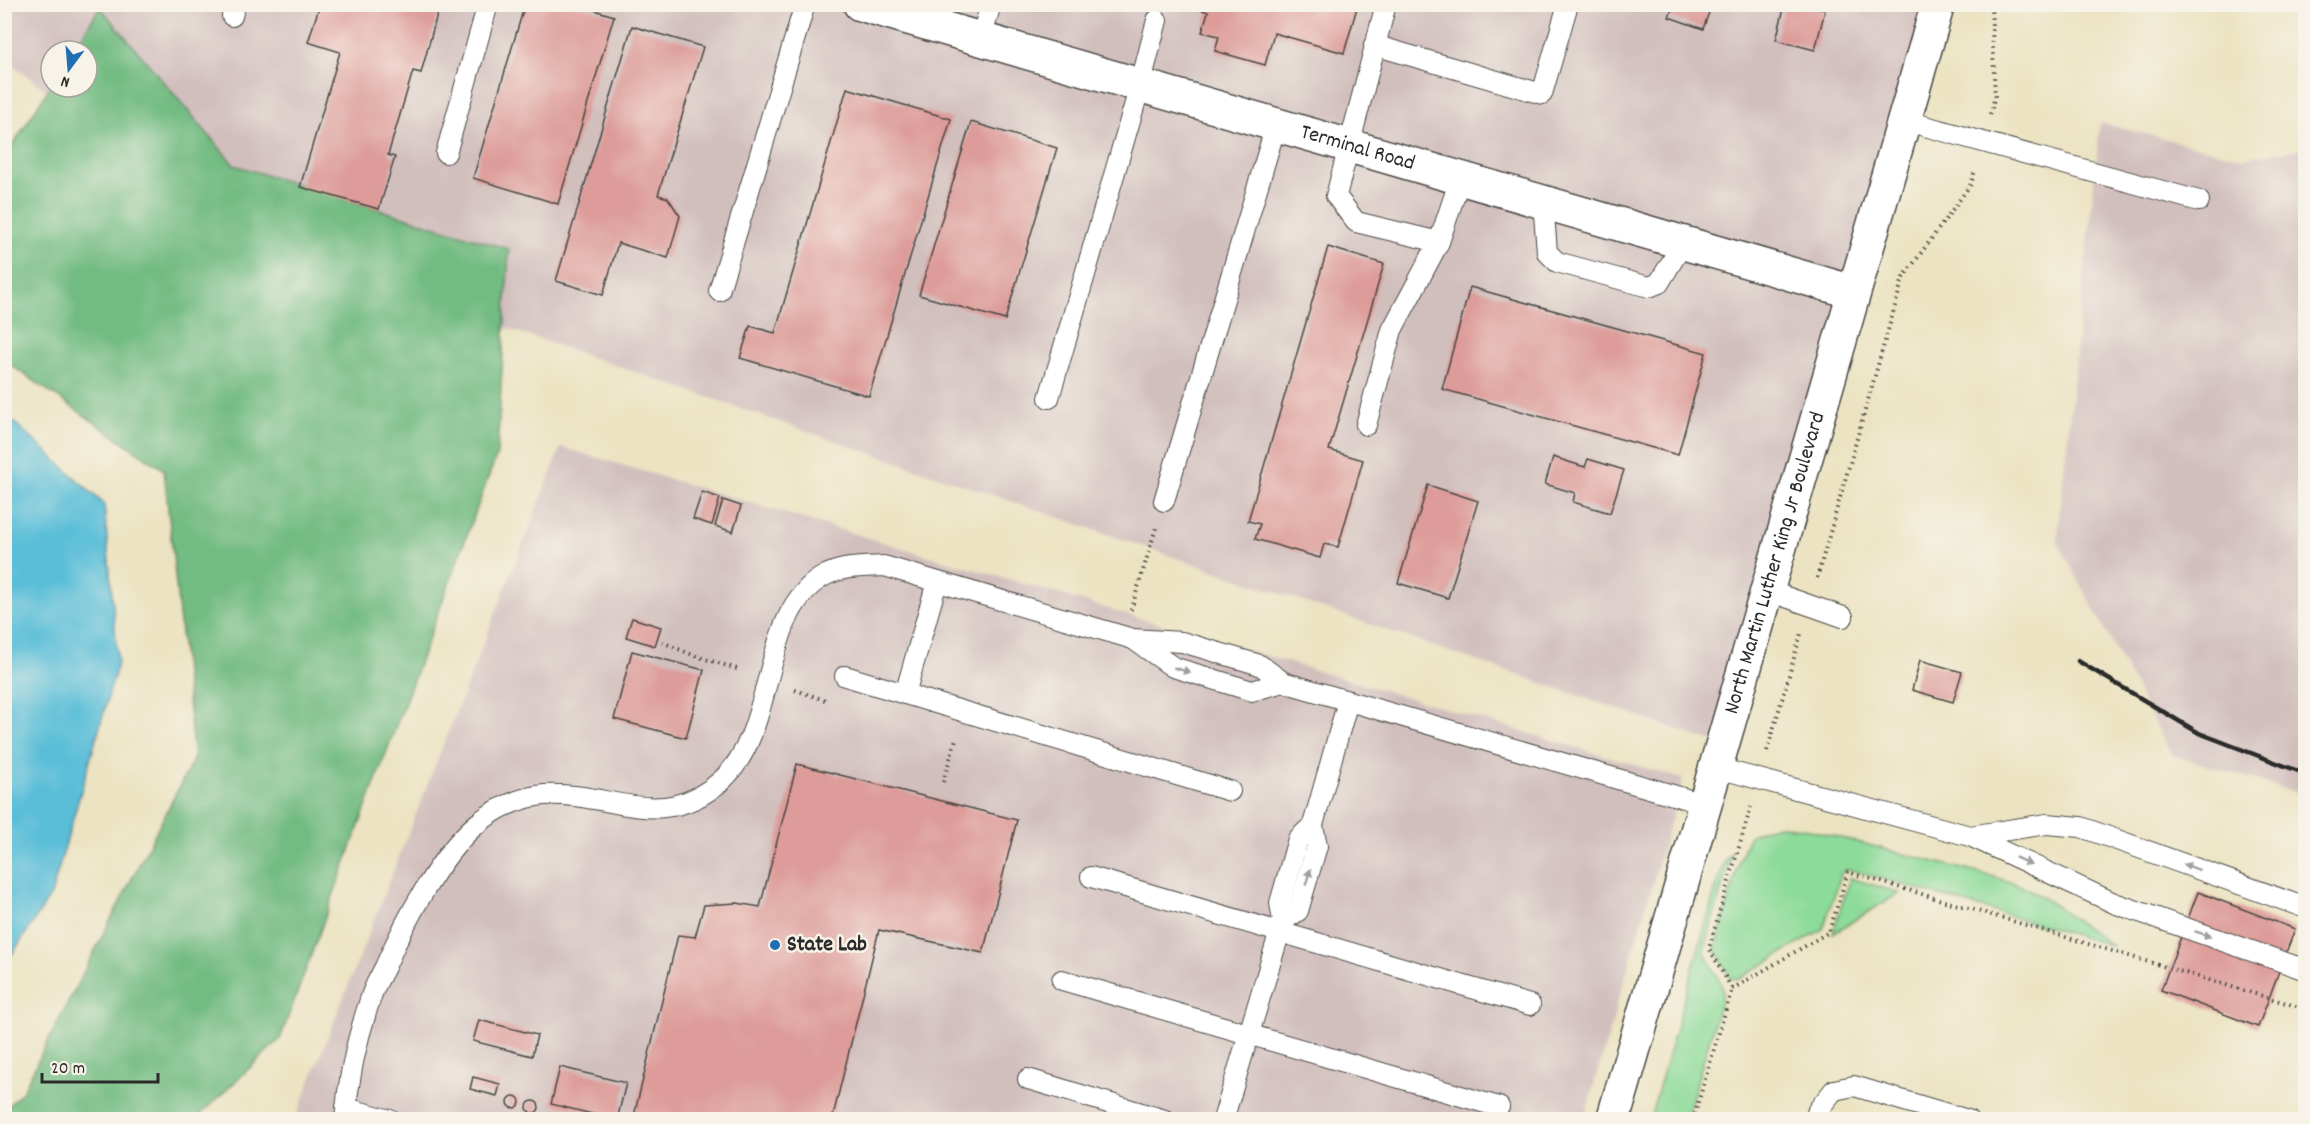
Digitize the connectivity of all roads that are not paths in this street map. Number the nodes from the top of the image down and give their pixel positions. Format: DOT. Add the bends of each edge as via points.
graph roads {
  1 [pos="488,4"];
  2 [pos="805,4"];
  3 [pos="860,4"];
  4 [pos="991,4"];
  5 [pos="1386,4"];
  6 [pos="1568,4"];
  7 [pos="1938,4"];
  8 [pos="1157,20"];
  9 [pos="981,39"];
  10 [pos="1374,45"];
  11 [pos="1140,86"];
  12 [pos="1903,120"];
  13 [pos="1276,125"];
  14 [pos="1347,146"];
  15 [pos="446,153"];
  16 [pos="1460,179"];
  17 [pos="2199,201"];
  18 [pos="1543,202"];
  19 [pos="1439,242"];
  20 [pos="1683,243"];
  21 [pos="719,291"];
  22 [pos="1853,292"];
  23 [pos="1049,398"];
  24 [pos="1366,425"];
  25 [pos="1164,501"];
  26 [pos="937,582"];
  27 [pos="1766,590"];
  28 [pos="1843,616"];
  29 [pos="1128,638"];
  30 [pos="845,676"];
  31 [pos="1283,682"];
  32 [pos="905,694"];
  33 [pos="1348,701"];
  34 [pos="1714,767"];
  35 [pos="1230,791"];
  36 [pos="1704,804"];
  37 [pos="1970,836"];
  38 [pos="1091,877"];
  39 [pos="2306,908"];
  40 [pos="1282,926"];
  41 [pos="2306,970"];
  42 [pos="1062,980"];
  43 [pos="1530,1005"];
  44 [pos="1249,1034"];
  45 [pos="1028,1079"];
  46 [pos="1499,1107"];
  47 [pos="345,1114"];
  48 [pos="390,1119"];
  49 [pos="1165,1119"];
  50 [pos="1223,1119"];
  51 [pos="1613,1119"];
  52 [pos="1815,1119"];
  53 [pos="1968,1119"];
  1 -- 15 [label="lane"];
  2 -- 21 [label="lane"];
  3 -- 9 [label="street, Terminal Road"];
  4 -- 9 [label="lane"];
  5 -- 10 [label="lane"];
  6 -- 10 [label="lane" via="1542,94"];
  7 -- 12 [label="street, North Martin Luther King Jr Boulevard"];
  8 -- 11 [label="lane"];
  9 -- 11 [label="street, Terminal Road"];
  10 -- 14 [label="lane"];
  11 -- 13 [label="street, Terminal Road"];
  11 -- 23 [label="lane"];
  12 -- 17 [label="lane"];
  12 -- 22 [label="street, North Martin Luther King Jr Boulevard"];
  13 -- 14 [label="street, Terminal Road"];
  13 -- 25 [label="lane"];
  14 -- 16 [label="street, Terminal Road"];
  14 -- 19 [label="lane" via="1336,196 1356,222"];
  16 -- 18 [label="street, Terminal Road"];
  16 -- 19 [label="lane"];
  18 -- 20 [label="street, Terminal Road"];
  18 -- 20 [label="lane" via="1547,252 1557,262 1649,287 1659,283"];
  19 -- 24 [label="lane" via="1392,330"];
  20 -- 22 [label="street, Terminal Road"];
  22 -- 27 [label="street, North Martin Luther King Jr Boulevard"];
  26 -- 29 [label="lane"];
  26 -- 32 [label="lane"];
  26 -- 47 [label="lane" via="884,566 852,567 825,576 803,594 784,624 751,739 734,770 688,803 655,809 543,795 511,803 480,821 459,842 405,923 370,998 352,1065"];
  27 -- 28 [label="lane"];
  27 -- 34 [label="street, North Martin Luther King Jr Boulevard"];
  29 -- 31 [label="lane" via="1182,642 1260,665"];
  29 -- 31 [label="lane, one-way" via="1173,667 1252,691"];
  30 -- 32 [label="lane"];
  31 -- 33 [label="lane"];
  32 -- 35 [label="lane"];
  33 -- 36 [label="lane"];
  33 -- 40 [label="lane" via="1312,825 1298,839 1280,903"];
  34 -- 36 [label="street, North Martin Luther King Jr Boulevard"];
  34 -- 37 [label="lane"];
  36 -- 51 [label="street, North Martin Luther King Jr Boulevard"];
  39 -- 37 [label="lane, one-way" via="2081,827 2047,824"];
  37 -- 41 [label="lane, one-way" via="2114,903"];
  38 -- 40 [label="lane"];
  40 -- 43 [label="lane"];
  40 -- 44 [label="lane"];
  42 -- 44 [label="lane"];
  44 -- 46 [label="lane"];
  44 -- 50 [label="lane"];
  45 -- 49 [label="lane"];
  47 -- 48 [label="lane"];
  52 -- 53 [label="lane" via="1834,1090 1854,1086"];
}
